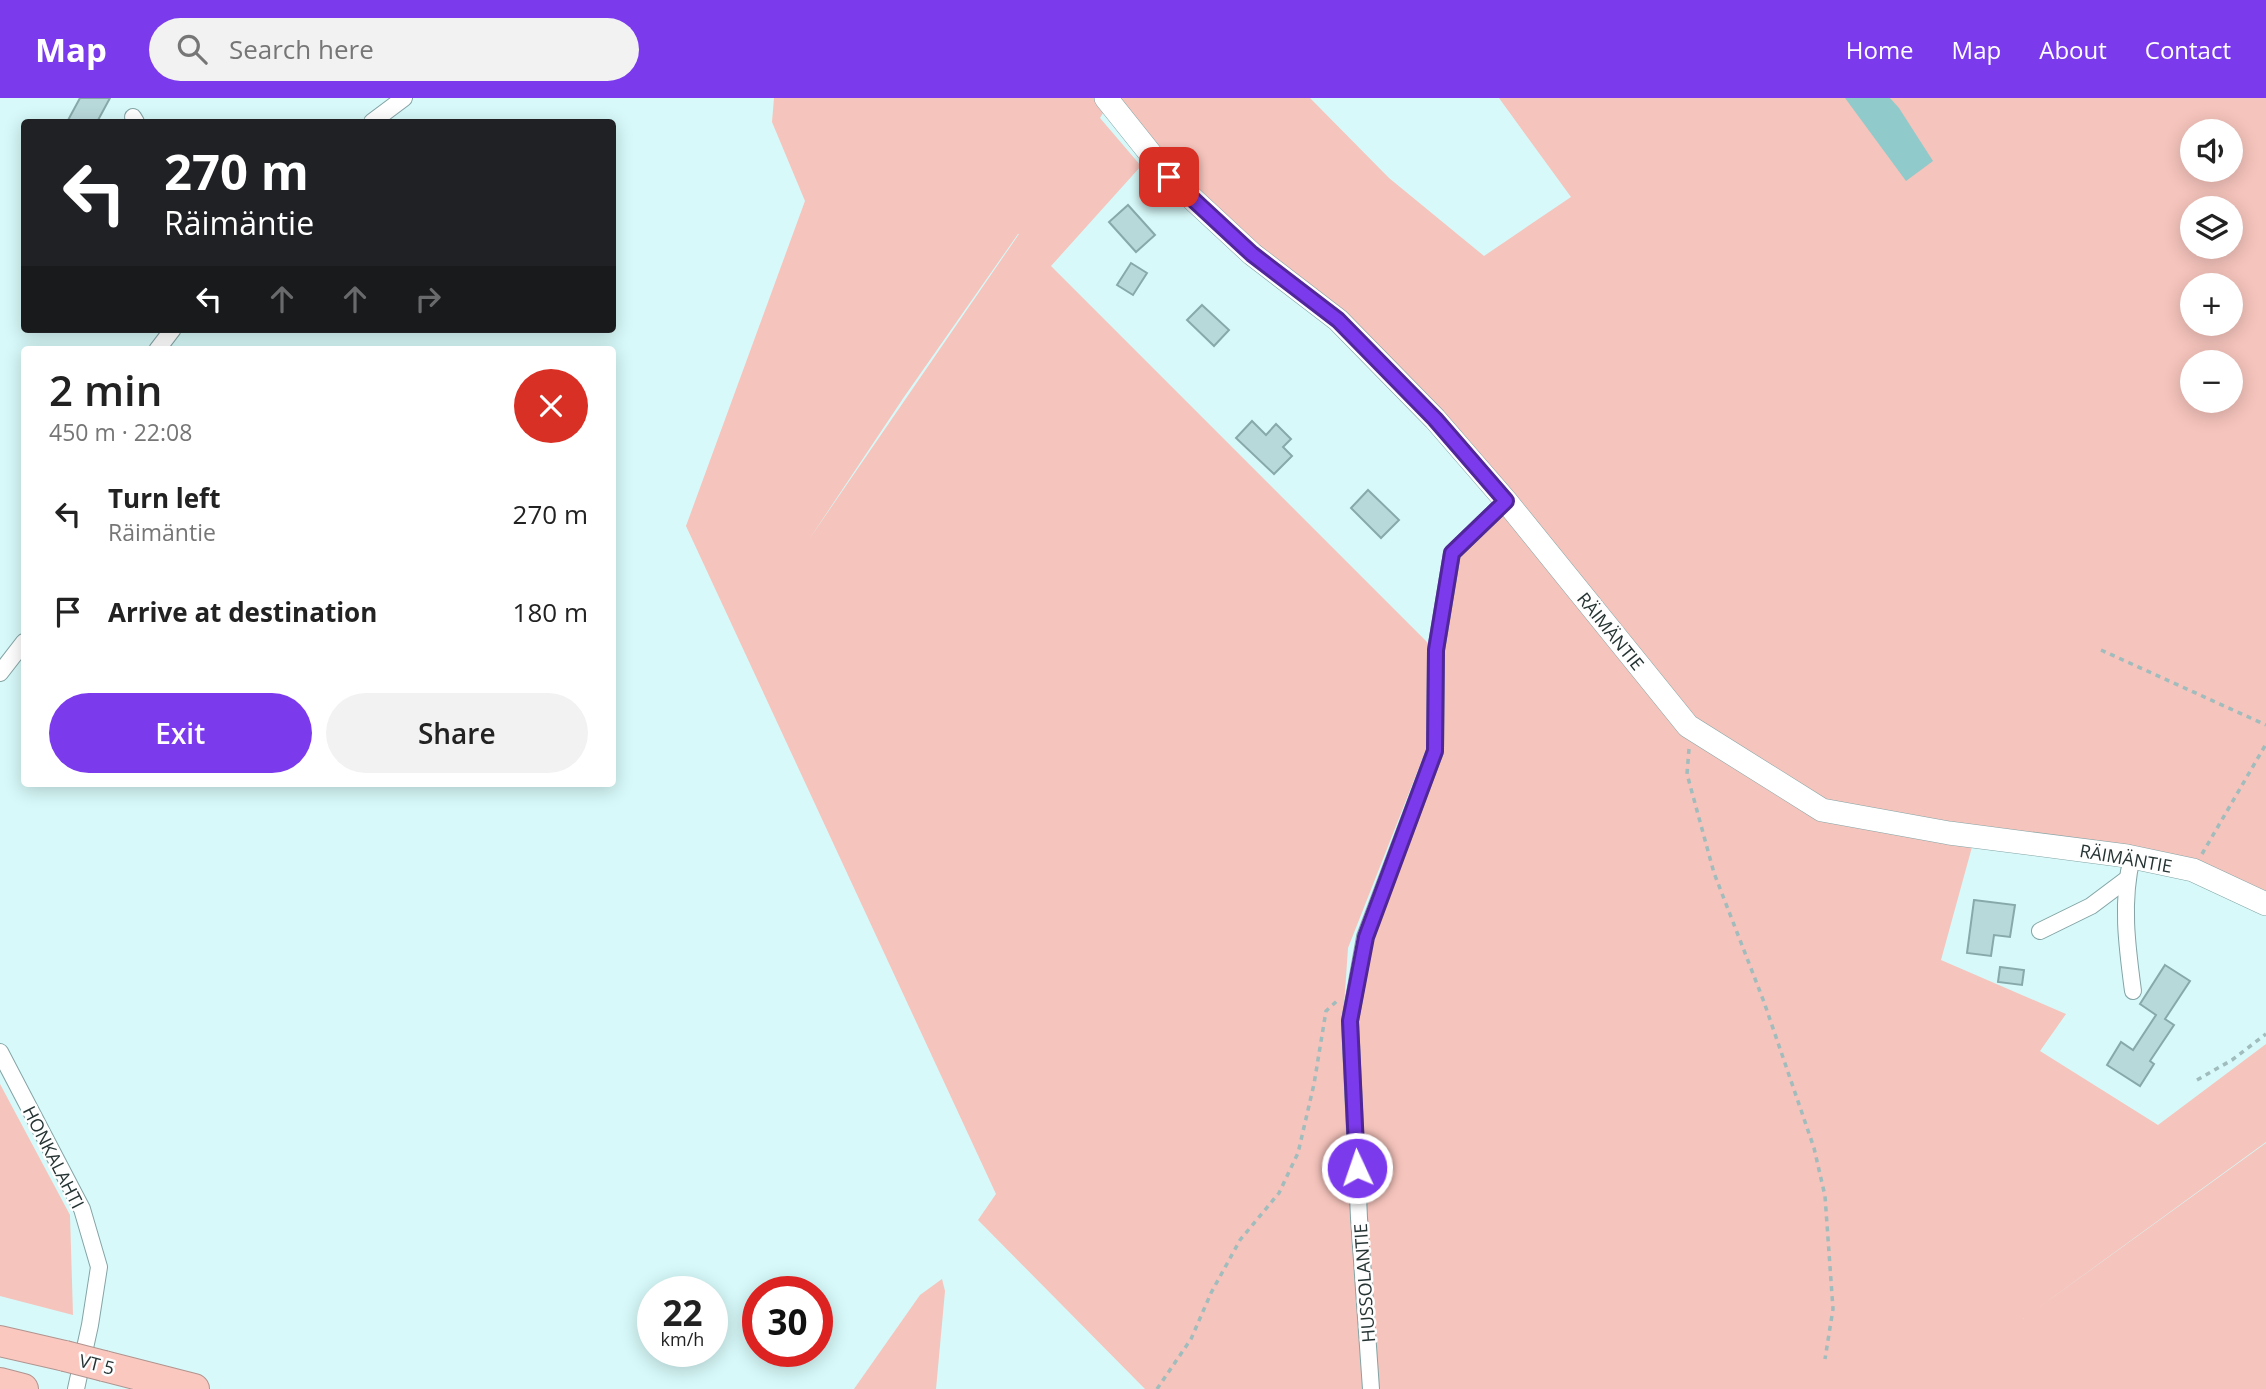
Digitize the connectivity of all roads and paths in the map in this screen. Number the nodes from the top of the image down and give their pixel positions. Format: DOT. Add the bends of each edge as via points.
graph roads {
  1 [pos="404,98"];
  2 [pos="1106,98"];
  3 [pos="376,119"];
  4 [pos="1506,501"];
  5 [pos="21,646"];
  6 [pos="2101,650"];
  7 [pos="0,673"];
  8 [pos="2266,725"];
  9 [pos="1698,732"];
  10 [pos="2266,744"];
  11 [pos="2130,868"];
  12 [pos="2193,870"];
  13 [pos="2266,904"];
  14 [pos="2040,931"];
  15 [pos="1357,982"];
  16 [pos="2133,991"];
  17 [pos="2266,1034"];
  18 [pos="0,1052"];
  19 [pos="2197,1080"];
  20 [pos="0,1341"];
  21 [pos="1825,1359"];
  22 [pos="0,1383"];
  23 [pos="23,1389"];
  24 [pos="76,1389"];
  25 [pos="194,1389"];
  26 [pos="1157,1389"];
  27 [pos="1371,1389"];
  1 -- 3 [label="street"];
  2 -- 4 [label="street, RÄIMÄNTIE" via="1169,177 1252,254 1338,320 1435,419"];
  4 -- 9 [label="street, RÄIMÄNTIE" via="1688,726"];
  4 -- 15 [label="street, HUSSOLANTIE" via="1452,553 1436,650 1435,751 1366,937"];
  5 -- 7 [label="street"];
  6 -- 8 [label="path"];
  9 -- 11 [label="street, RÄIMÄNTIE" via="1822,810"];
  9 -- 21 [label="path" via="1689,745 1688,774 1695,808 1714,873 1814,1148 1825,1196 1833,1309"];
  10 -- 12 [label="path"];
  11 -- 12 [label="street, RÄIMÄNTIE"];
  11 -- 14 [label="street" via="2091,906"];
  11 -- 16 [label="street" via="2125,937"];
  12 -- 13 [label="street, RÄIMÄNTIE"];
  15 -- 26 [label="path" via="1326,1011 1298,1153 1279,1194 1240,1240 1191,1339"];
  15 -- 27 [label="street, HUSSOLANTIE" via="1350,1021"];
  17 -- 19 [label="path"];
  18 -- 24 [label="street, HONKALAHTI" via="82,1209 99,1267"];
  20 -- 25 [label="highway, VT 5, bridge"];
  22 -- 23 [label="highway"];
}
